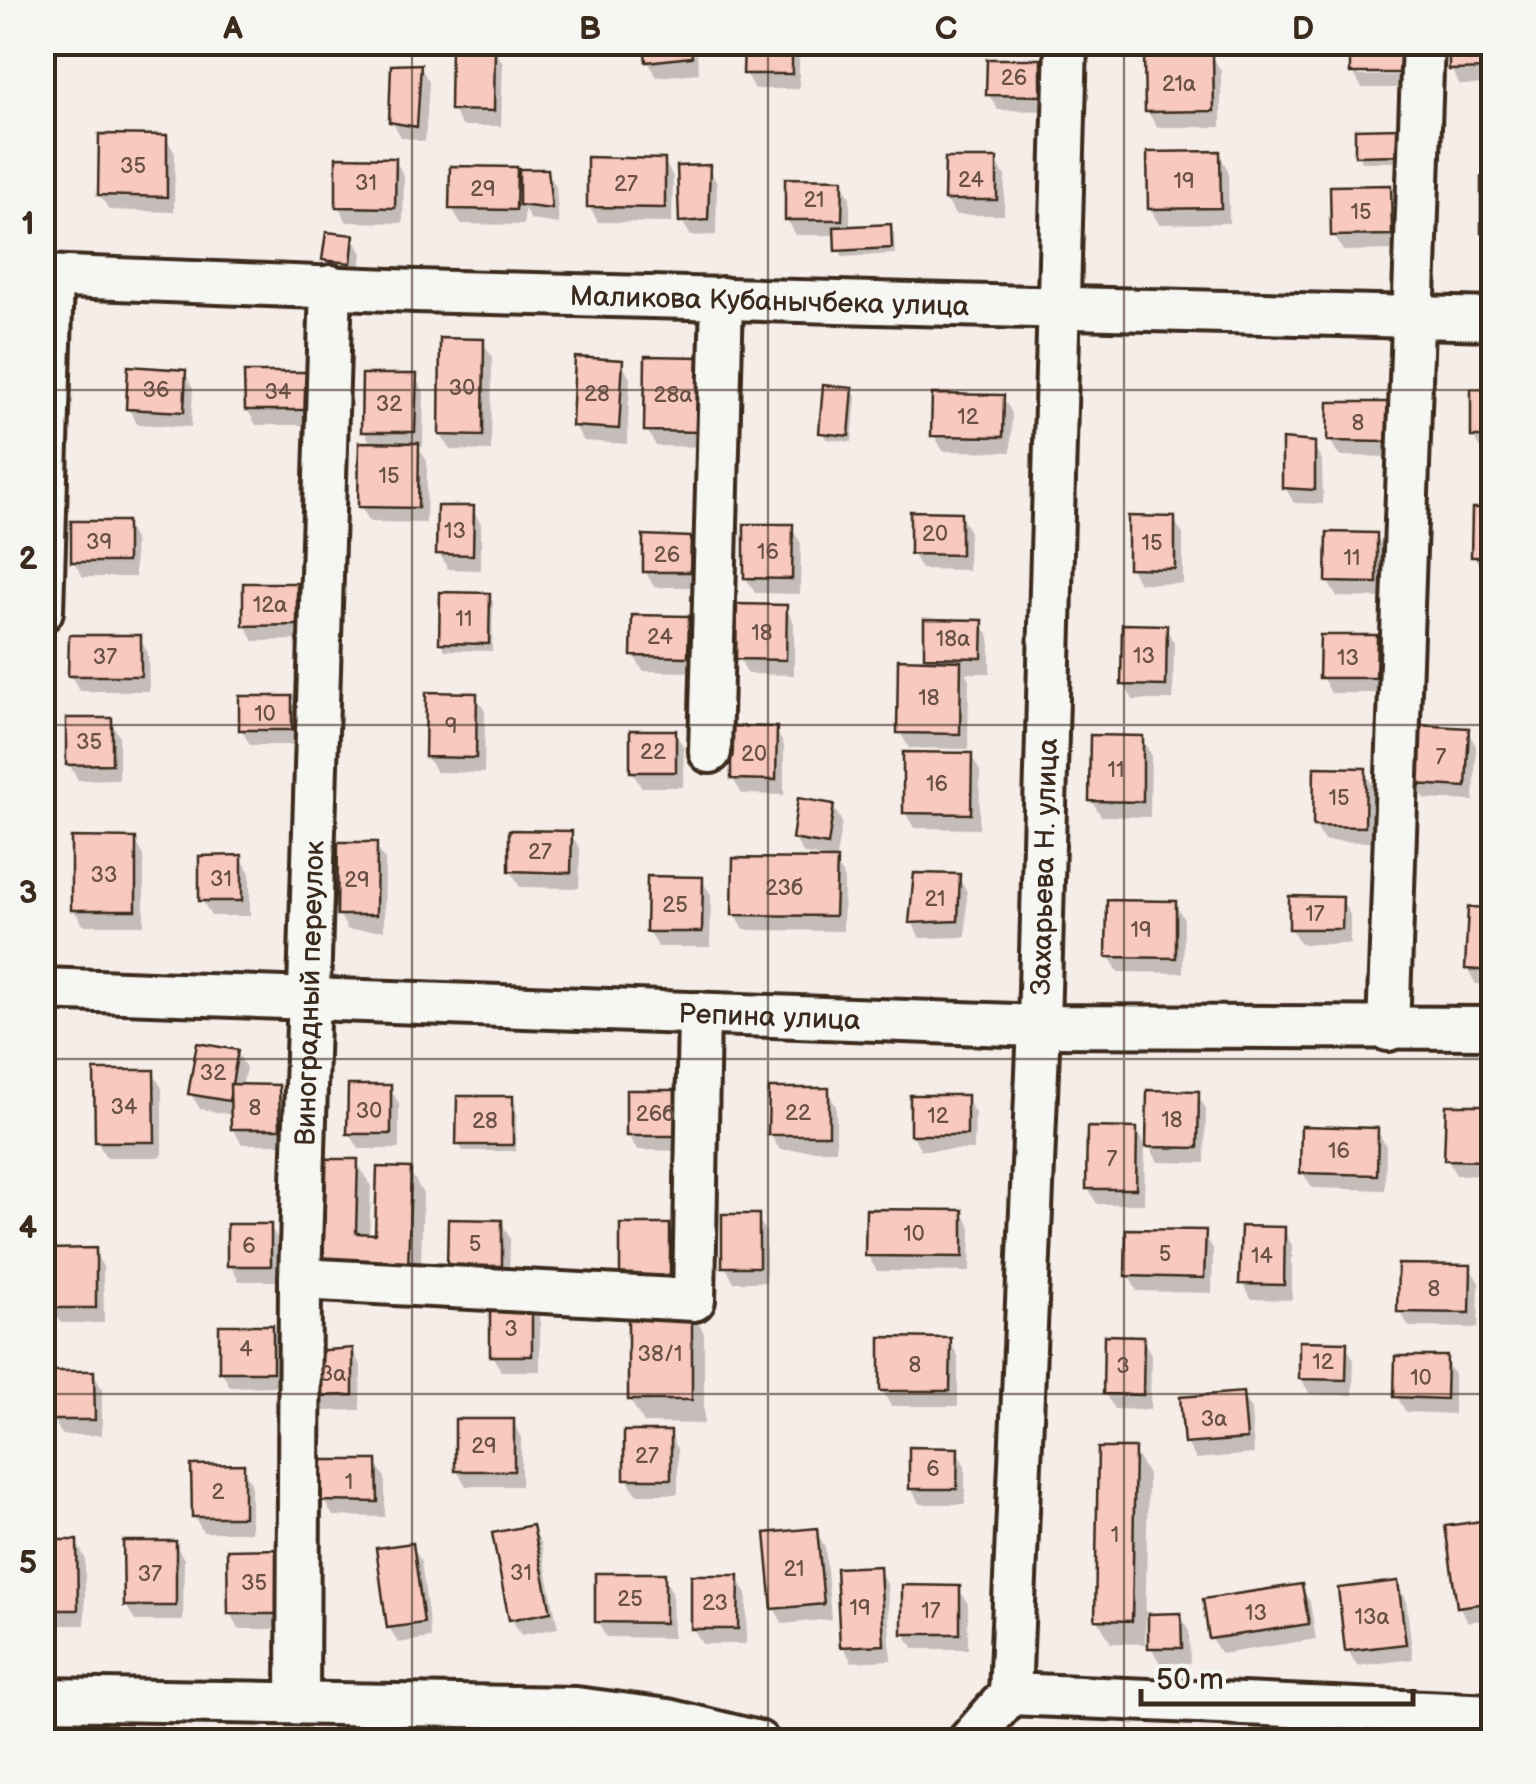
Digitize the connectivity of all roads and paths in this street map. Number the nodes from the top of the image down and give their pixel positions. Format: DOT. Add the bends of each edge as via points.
graph roads {
  1 [pos="1066,42"];
  2 [pos="1423,42"];
  3 [pos="47,276"];
  4 [pos="332,286"];
  5 [pos="722,298"];
  6 [pos="1058,307"];
  7 [pos="1414,316"];
  8 [pos="1494,319"];
  9 [pos="42,612"];
  10 [pos="710,752"];
  11 [pos="42,989"];
  12 [pos="309,999"];
  13 [pos="698,1013"];
  14 [pos="1038,1026"];
  15 [pos="1494,1028"];
  16 [pos="1388,1030"];
  17 [pos="300,1279"];
  18 [pos="1010,1694"];
  19 [pos="42,1699"];
  20 [pos="298,1702"];
  21 [pos="1494,1715"];
  22 [pos="758,1742"];
  23 [pos="968,1742"];
  1 -- 6 [label="street, Захарьева Н. улица"];
  2 -- 7 [label="street"];
  3 -- 4 [label="street, Маликова Кубанычбека улица"];
  3 -- 9 [label="street"];
  4 -- 5 [label="street, Маликова Кубанычбека улица"];
  4 -- 12 [label="street, Виноградный переулок"];
  5 -- 6 [label="street, Маликова Кубанычбека улица"];
  5 -- 10 [label="street"];
  6 -- 7 [label="street, Маликова Кубанычбека улица"];
  6 -- 14 [label="street, Захарьева Н. улица"];
  7 -- 8 [label="street, Маликова Кубанычбека улица"];
  7 -- 16 [label="street"];
  11 -- 12 [label="street, Репина улица"];
  12 -- 13 [label="street, Репина улица"];
  12 -- 17 [label="street, Виноградный переулок"];
  13 -- 14 [label="street, Репина улица"];
  13 -- 17 [label="street" via="694,1300"];
  14 -- 16 [label="street, Репина улица"];
  14 -- 18 [label="street, Захарьева Н. улица"];
  15 -- 16 [label="street, Репина улица"];
  17 -- 20 [label="street, Виноградный переулок"];
  18 -- 21 [label="street"];
  18 -- 23 [label="street"];
  19 -- 20 [label="street"];
  20 -- 22 [label="street" via="576,1708 668,1720"];
}
